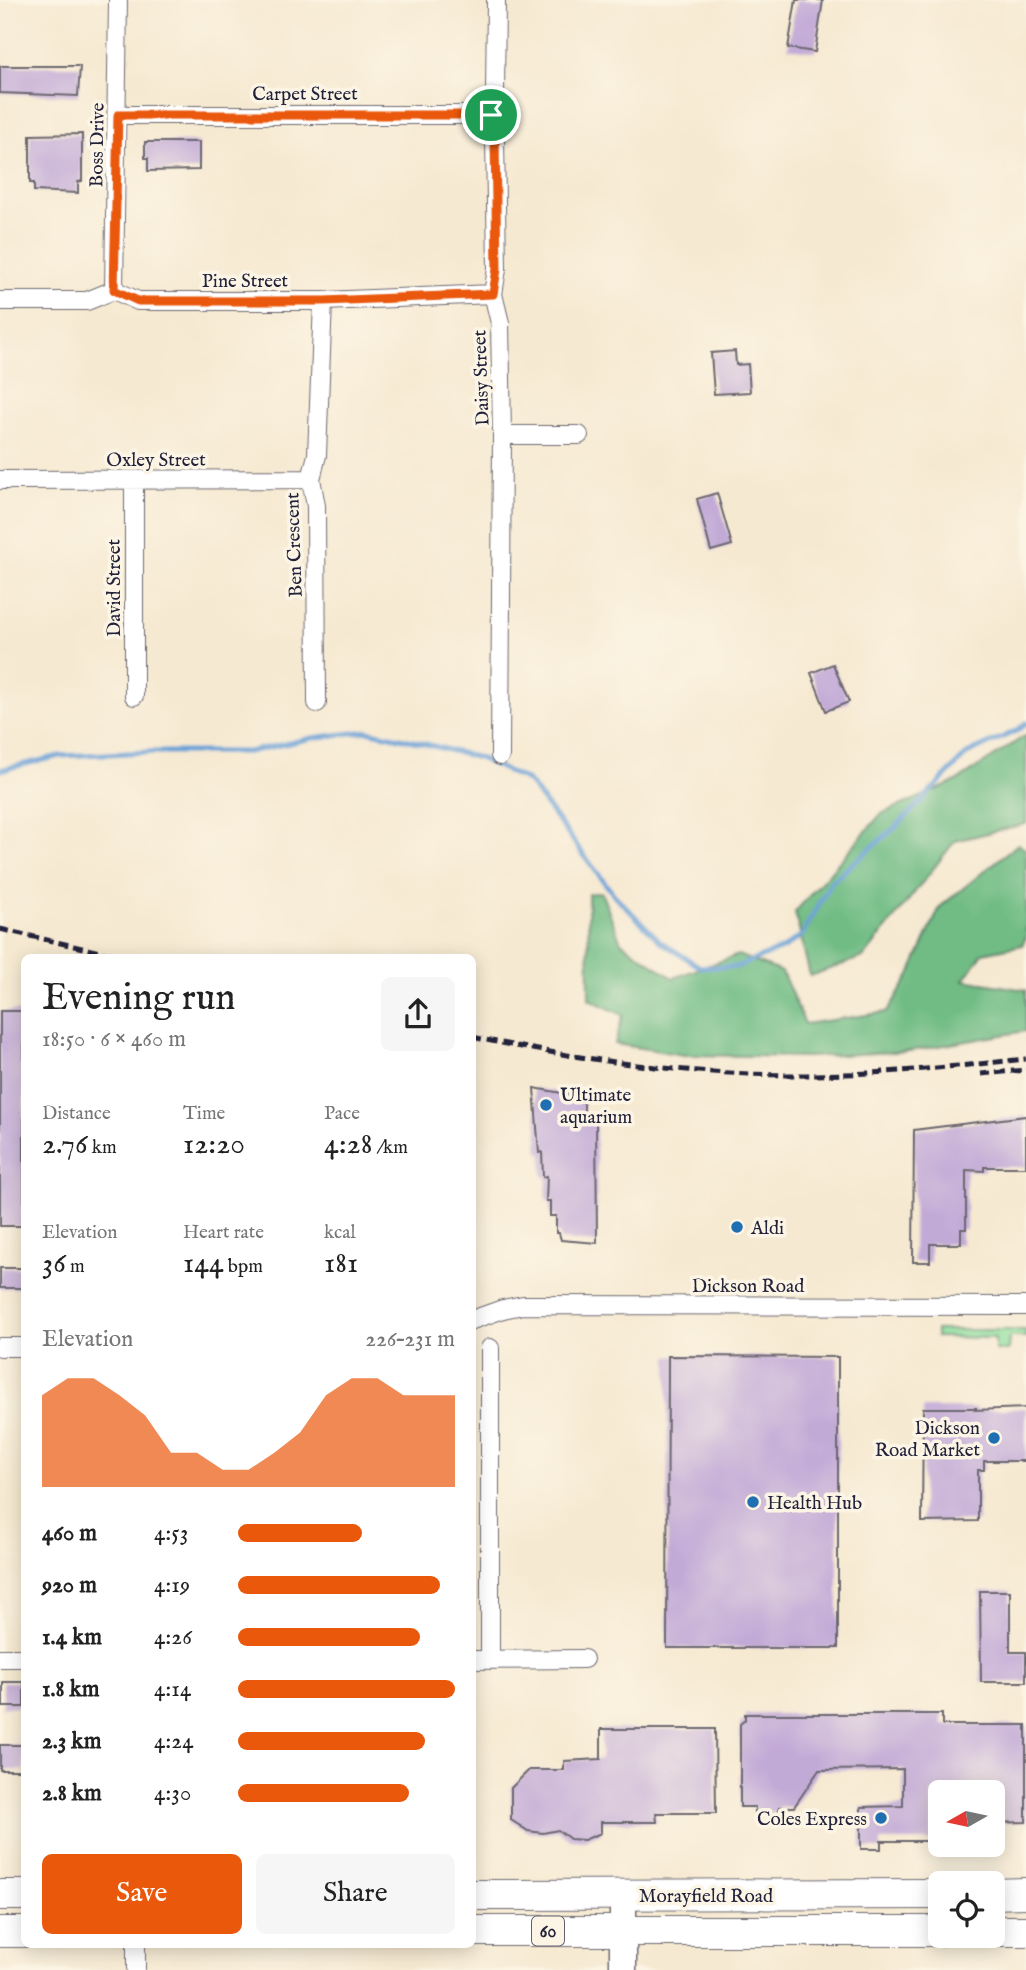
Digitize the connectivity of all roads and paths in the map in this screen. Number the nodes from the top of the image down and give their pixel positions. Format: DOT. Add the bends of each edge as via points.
graph roads {
  1 [pos="118,0"];
  2 [pos="496,0"];
  3 [pos="118,115"];
  4 [pos="491,115"];
  5 [pos="114,290"];
  6 [pos="493,294"];
  7 [pos="0,301"];
  8 [pos="324,301"];
  9 [pos="502,435"];
  10 [pos="579,435"];
  11 [pos="311,479"];
  12 [pos="0,480"];
  13 [pos="134,480"];
  14 [pos="134,696"];
  15 [pos="317,703"];
  16 [pos="500,756"];
  17 [pos="1026,1306"];
  18 [pos="476,1319"];
  19 [pos="0,1347"];
  20 [pos="21,1347"];
  21 [pos="489,1348"];
  22 [pos="0,1658"];
  23 [pos="21,1658"];
  24 [pos="584,1659"];
  25 [pos="481,1660"];
  26 [pos="928,1894"];
  27 [pos="1005,1894"];
  28 [pos="1026,1894"];
  29 [pos="0,1895"];
  30 [pos="21,1895"];
  31 [pos="476,1895"];
  32 [pos="623,1895"];
  33 [pos="476,1931"];
  34 [pos="623,1931"];
  35 [pos="928,1931"];
  36 [pos="1005,1931"];
  37 [pos="1026,1931"];
  38 [pos="0,1932"];
  39 [pos="21,1932"];
  40 [pos="136,1948"];
  41 [pos="136,1970"];
  42 [pos="623,1970"];
  1 -- 3 [label="street, Boss Drive"];
  2 -- 4 [label="street, Daisy Street"];
  3 -- 4 [label="street, Carpet Street"];
  3 -- 5 [label="street, Boss Drive"];
  4 -- 6 [label="street, Daisy Street" via="496,150"];
  5 -- 7 [label="street" via="87,300"];
  5 -- 8 [label="street, Pine Street" via="138,301"];
  6 -- 8 [label="street, Pine Street"];
  6 -- 9 [label="street, Daisy Street" via="500,323"];
  8 -- 11 [label="street, Ben Crescent" via="317,455"];
  9 -- 10 [label="street"];
  9 -- 16 [label="street, Daisy Street"];
  11 -- 13 [label="street, Oxley Street"];
  11 -- 15 [label="street, Ben Crescent" via="316,506"];
  12 -- 13 [label="street, Oxley Street"];
  13 -- 14 [label="street, David Street"];
  17 -- 18 [label="street, Dickson Road" via="523,1305"];
  19 -- 20 [label="street"];
  21 -- 25 [label="street"];
  22 -- 23 [label="street"];
  24 -- 25 [label="street"];
  26 -- 32 [label="main road, Morayfield Road / 60"];
  27 -- 28 [label="main road"];
  29 -- 30 [label="main road"];
  31 -- 32 [label="main road, Morayfield Road / 60"];
  32 -- 34 [label="main road"];
  33 -- 34 [label="main road, Morayfield Road / 60"];
  34 -- 35 [label="main road, Morayfield Road / 60"];
  34 -- 42 [label="main road"];
  36 -- 37 [label="main road"];
  38 -- 39 [label="main road"];
  40 -- 41 [label="street"];
}
